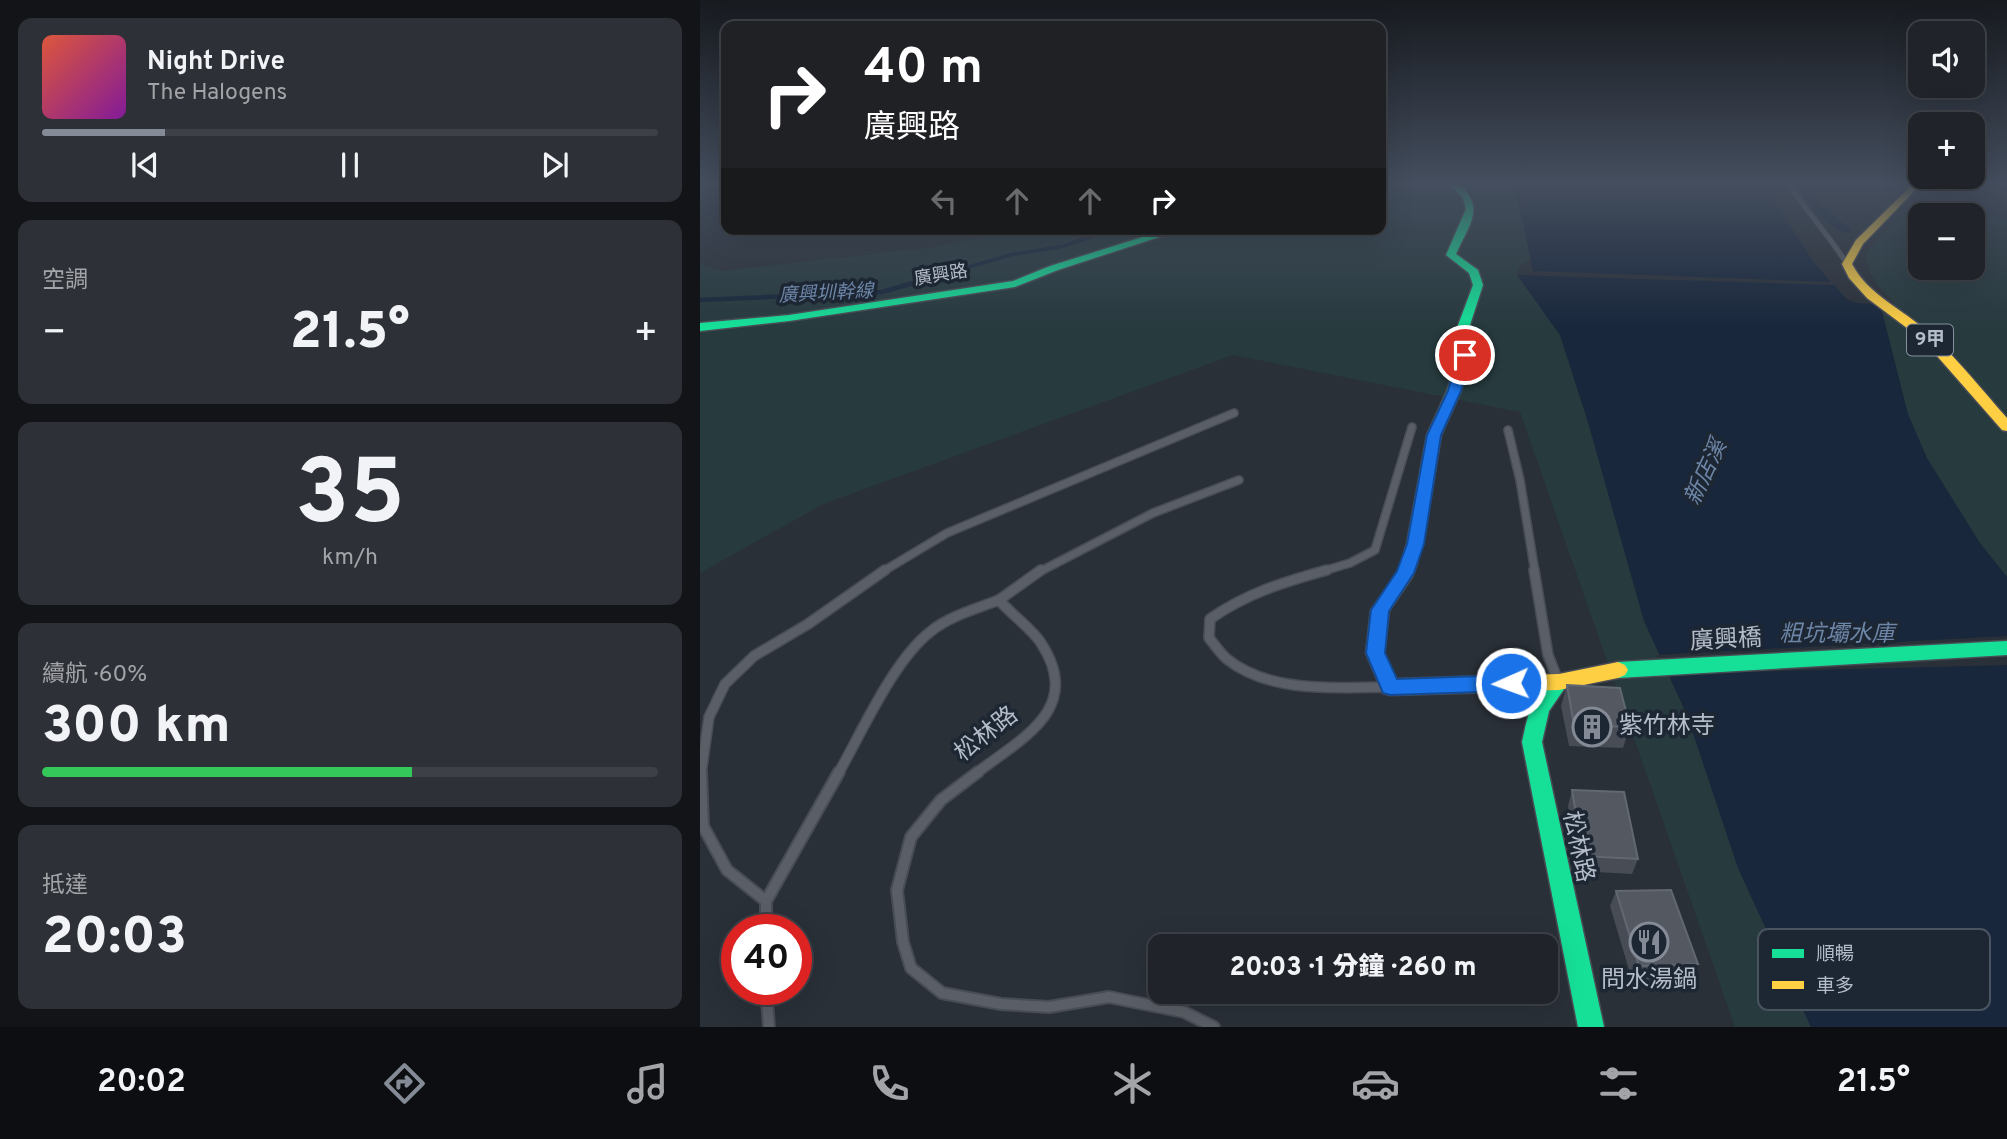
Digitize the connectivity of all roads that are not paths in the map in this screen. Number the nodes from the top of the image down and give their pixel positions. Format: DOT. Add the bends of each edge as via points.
graph roads {
  1 [pos="1462,231"];
  2 [pos="1823,231"];
  3 [pos="1872,231"];
  4 [pos="1160,235"];
  5 [pos="1847,264"];
  6 [pos="700,327"];
  7 [pos="1234,413"];
  8 [pos="1412,426"];
  9 [pos="2007,427"];
  10 [pos="1508,430"];
  11 [pos="1239,480"];
  12 [pos="999,600"];
  13 [pos="2007,648"];
  14 [pos="1559,682"];
  15 [pos="1390,687"];
  16 [pos="766,901"];
  17 [pos="766,914"];
  18 [pos="767,1005"];
  19 [pos="769,1027"];
  20 [pos="1214,1027"];
  21 [pos="1591,1027"];
  1 -- 15 [label="street" via="1451,255 1474,272 1478,285 1463,328 1465,355 1434,435 1415,544 1406,573 1380,610 1376,653"];
  2 -- 5 [label="lane"];
  3 -- 5 [label="street" via="1851,250"];
  4 -- 6 [label="street, 廣興路" via="1015,284"];
  5 -- 9 [label="street, 9甲" via="1854,279 1929,339"];
  7 -- 16 [label="lane" via="947,533 754,656 725,684 709,718 701,764 703,826 727,870"];
  8 -- 15 [label="lane" via="1375,550 1358,562 1268,587 1210,619 1209,638 1228,660 1256,675 1320,688"];
  10 -- 14 [label="lane" via="1548,655"];
  11 -- 12 [label="lane" via="1153,513 1043,569"];
  12 -- 16 [label="lane" via="929,632 901,663"];
  12 -- 20 [label="lane, 松林路" via="1040,640 1054,667 1055,701 1038,726 941,800 911,837 897,890 911,968 942,993 1049,1007 1108,997 1184,1012"];
  13 -- 14 [label="street, 廣興橋" via="1615,670"];
  14 -- 15 [label="street"];
  14 -- 21 [label="street, 松林路" via="1539,708 1532,742"];
  16 -- 17 [label="lane"];
  18 -- 19 [label="lane"];
}
